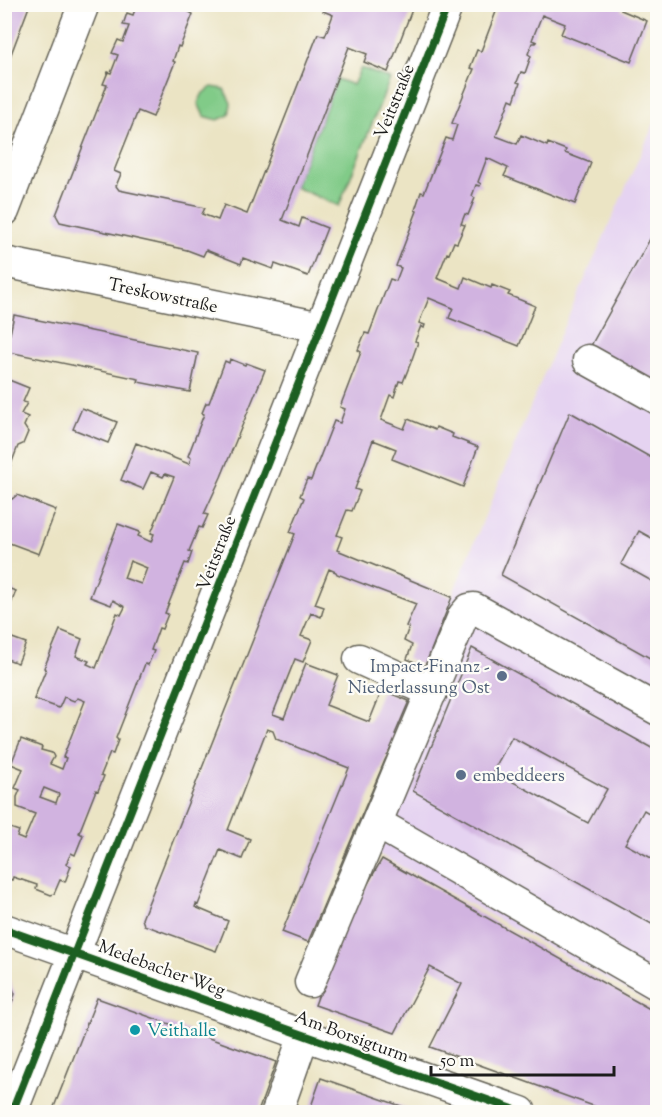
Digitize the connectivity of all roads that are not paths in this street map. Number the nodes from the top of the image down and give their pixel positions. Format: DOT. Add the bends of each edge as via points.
graph roads {
  1 [pos="84,4"];
  2 [pos="448,4"];
  3 [pos="4,211"];
  4 [pos="4,262"];
  5 [pos="321,327"];
  6 [pos="588,360"];
  7 [pos="657,399"];
  8 [pos="359,659"];
  9 [pos="432,692"];
  10 [pos="657,711"];
  11 [pos="377,823"];
  12 [pos="4,929"];
  13 [pos="75,953"];
  14 [pos="310,982"];
  15 [pos="657,985"];
  16 [pos="241,1013"];
  17 [pos="304,1035"];
  18 [pos="12,1113"];
  19 [pos="278,1113"];
  20 [pos="521,1113"];
  1 -- 3 [label="street"];
  2 -- 5 [label="street, Veitstraße"];
  4 -- 5 [label="street, Treskowstraße"];
  5 -- 13 [label="street, Veitstraße"];
  6 -- 7 [label="street"];
  8 -- 9 [label="street"];
  9 -- 10 [label="street" via="463,616 474,608"];
  9 -- 11 [label="street"];
  11 -- 14 [label="street"];
  11 -- 15 [label="street"];
  12 -- 13 [label="street, Medebacher Weg"];
  13 -- 16 [label="street, Medebacher Weg"];
  13 -- 18 [label="street, Veitstraße"];
  16 -- 17 [label="street, Am Borsigturm"];
  17 -- 19 [label="street"];
  17 -- 20 [label="street, Am Borsigturm"];
}
